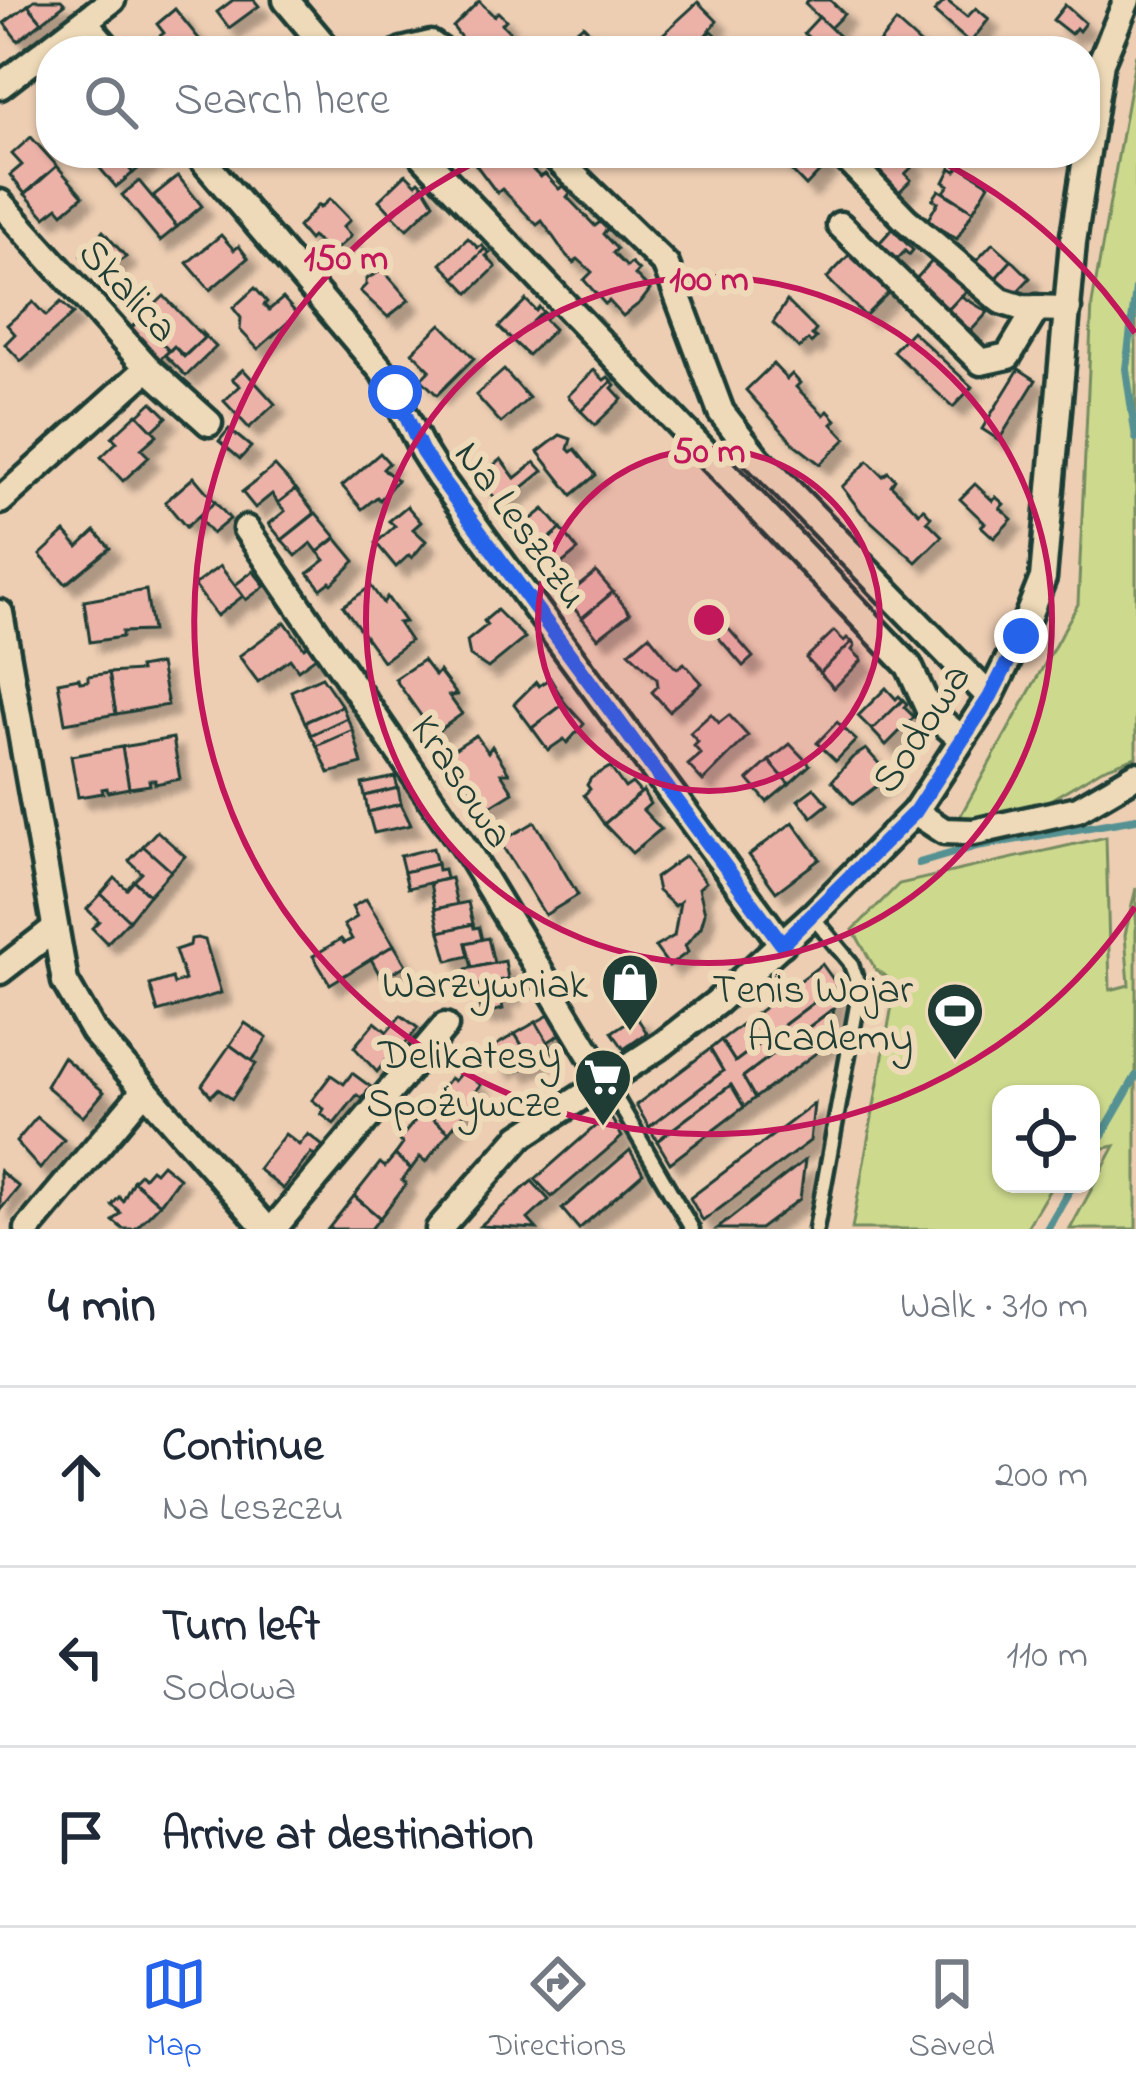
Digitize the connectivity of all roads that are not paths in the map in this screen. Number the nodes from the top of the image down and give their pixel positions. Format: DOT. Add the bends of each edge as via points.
graph roads {
  1 [pos="112,0"];
  2 [pos="286,0"];
  3 [pos="1127,0"];
  4 [pos="85,22"];
  5 [pos="66,36"];
  6 [pos="97,36"];
  7 [pos="316,36"];
  8 [pos="36,59"];
  9 [pos="1100,68"];
  10 [pos="0,86"];
  11 [pos="209,168"];
  12 [pos="434,168"];
  13 [pos="566,168"];
  14 [pos="856,168"];
  15 [pos="1085,168"];
  16 [pos="0,202"];
  17 [pos="840,225"];
  18 [pos="1037,308"];
  19 [pos="1068,309"];
  20 [pos="148,368"];
  21 [pos="209,423"];
  22 [pos="0,501"];
  23 [pos="246,529"];
  24 [pos="0,613"];
  25 [pos="990,697"];
  26 [pos="962,739"];
  27 [pos="1136,775"];
  28 [pos="915,812"];
  29 [pos="812,916"];
  30 [pos="53,929"];
  31 [pos="782,944"];
  32 [pos="0,971"];
  33 [pos="445,1026"];
  34 [pos="606,1081"];
  35 [pos="143,1092"];
  36 [pos="28,1229"];
  37 [pos="270,1229"];
  38 [pos="440,1229"];
  39 [pos="692,1229"];
  40 [pos="816,1229"];
  1 -- 4 [label="street"];
  2 -- 7 [label="street"];
  3 -- 9 [label="street, Sodowa"];
  4 -- 5 [label="street"];
  4 -- 6 [label="street"];
  8 -- 10 [label="street"];
  11 -- 31 [label="street, Na Leszczu" via="383,372 440,478"];
  12 -- 26 [label="street" via="909,666 938,722"];
  13 -- 25 [label="street" via="666,265 721,412 757,458"];
  14 -- 18 [label="street" via="1001,301"];
  15 -- 19 [label="street, Sodowa"];
  16 -- 20 [label="street, Skalica"];
  17 -- 18 [label="street" via="981,362 1008,356"];
  18 -- 19 [label="street"];
  19 -- 25 [label="street, Sodowa" via="1043,578"];
  20 -- 21 [label="street, Skalica"];
  20 -- 22 [label="street"];
  23 -- 34 [label="street, Krasowa" via="471,857"];
  24 -- 30 [label="street"];
  25 -- 26 [label="street, Sodowa"];
  26 -- 28 [label="street, Sodowa"];
  27 -- 28 [label="street" via="1078,809 974,832 944,831"];
  28 -- 29 [label="street, Sodowa"];
  29 -- 31 [label="street, Sodowa"];
  29 -- 40 [label="lane" via="850,962 860,989"];
  30 -- 32 [label="street"];
  30 -- 35 [label="street" via="65,982"];
  31 -- 34 [label="street, Sodowa"];
  33 -- 37 [label="street"];
  34 -- 38 [label="street, Sodowa" via="520,1137"];
  34 -- 39 [label="lane"];
  35 -- 36 [label="street"];
  35 -- 37 [label="street"];
}
